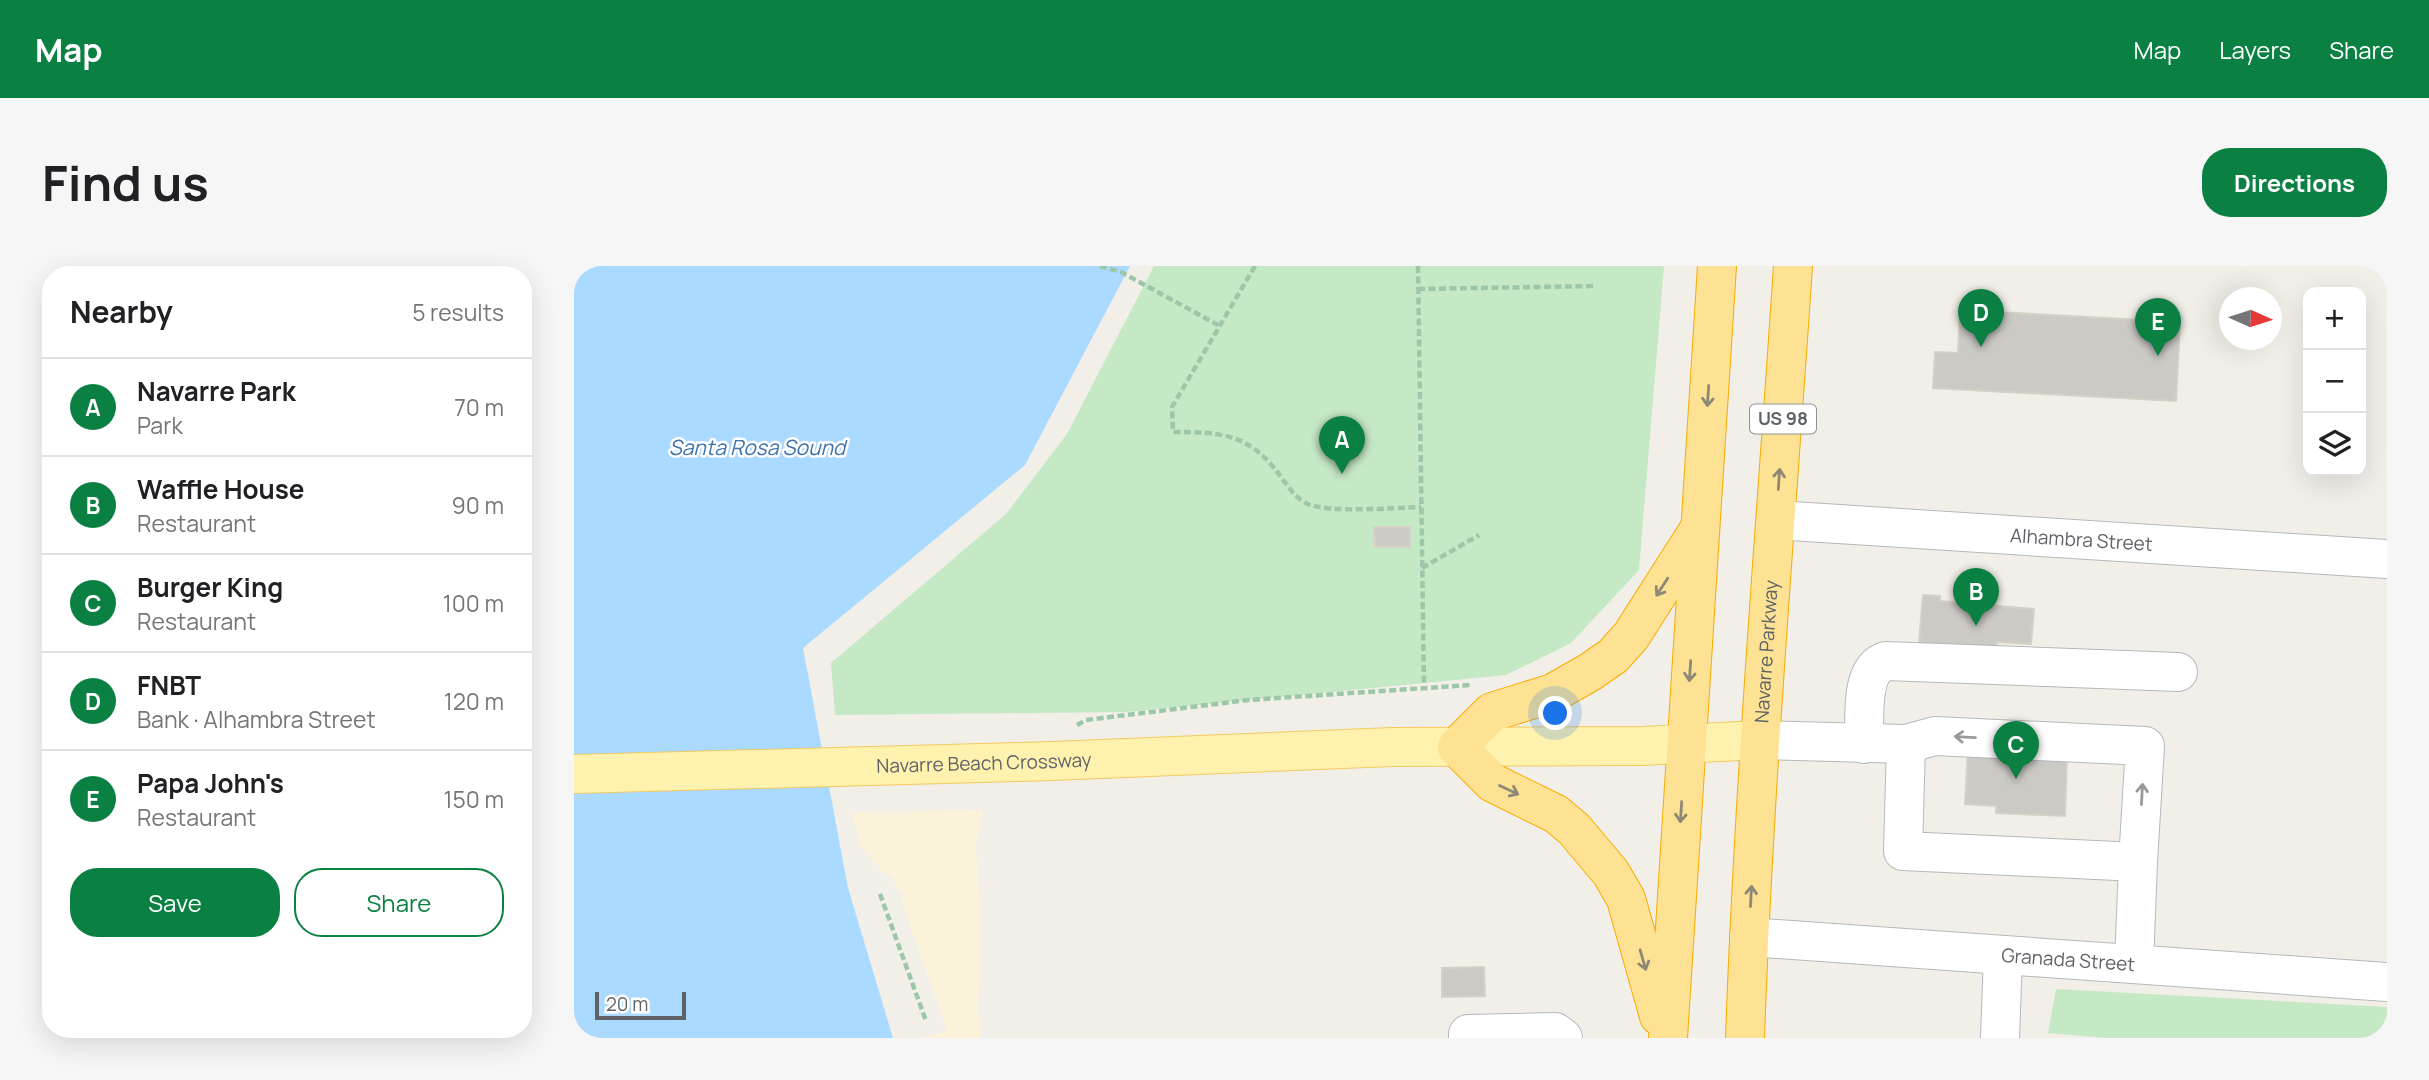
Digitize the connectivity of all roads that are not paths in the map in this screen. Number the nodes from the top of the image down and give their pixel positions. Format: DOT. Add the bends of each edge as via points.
graph roads {
  1 [pos="1717,266"];
  2 [pos="1793,266"];
  3 [pos="1776,520"];
  4 [pos="1699,530"];
  5 [pos="2387,559"];
  6 [pos="2178,672"];
  7 [pos="1759,740"];
  8 [pos="1686,744"];
  9 [pos="1864,744"];
  10 [pos="1906,744"];
  11 [pos="1457,747"];
  12 [pos="574,774"];
  13 [pos="2138,862"];
  14 [pos="1749,937"];
  15 [pos="2003,955"];
  16 [pos="2134,964"];
  17 [pos="2387,982"];
  18 [pos="1468,1038"];
  19 [pos="1563,1038"];
  20 [pos="1666,1038"];
  21 [pos="1745,1038"];
  22 [pos="2000,1038"];
  1 -- 4 [label="highway, one-way"];
  3 -- 2 [label="highway, Navarre Parkway / US 98, one-way"];
  3 -- 5 [label="street, Alhambra Street"];
  3 -- 7 [label="highway, Navarre Parkway / US 98"];
  4 -- 8 [label="highway, one-way"];
  4 -- 11 [label="highway, one-way" via="1631,636 1613,656 1553,693 1492,712"];
  6 -- 9 [label="street" via="1886,661 1874,667 1867,684"];
  7 -- 8 [label="main road, Navarre Beach Crossway"];
  7 -- 9 [label="street"];
  14 -- 7 [label="highway, Navarre Parkway / US 98, one-way"];
  8 -- 11 [label="main road, Navarre Beach Crossway"];
  8 -- 20 [label="highway, one-way"];
  9 -- 10 [label="street"];
  10 -- 13 [label="street" via="1903,851"];
  13 -- 10 [label="street, one-way" via="2145,746 1936,736"];
  11 -- 12 [label="main road, Navarre Beach Crossway"];
  11 -- 20 [label="highway, one-way" via="1493,783 1556,814 1611,873 1626,899"];
  13 -- 16 [label="street"];
  14 -- 15 [label="street, Granada Street"];
  14 -- 21 [label="highway, Navarre Parkway / US 98"];
  15 -- 16 [label="street, Granada Street"];
  15 -- 22 [label="street"];
  16 -- 17 [label="street, Granada Street"];
  18 -- 19 [label="street" via="1468,1034 1555,1032"];
}
